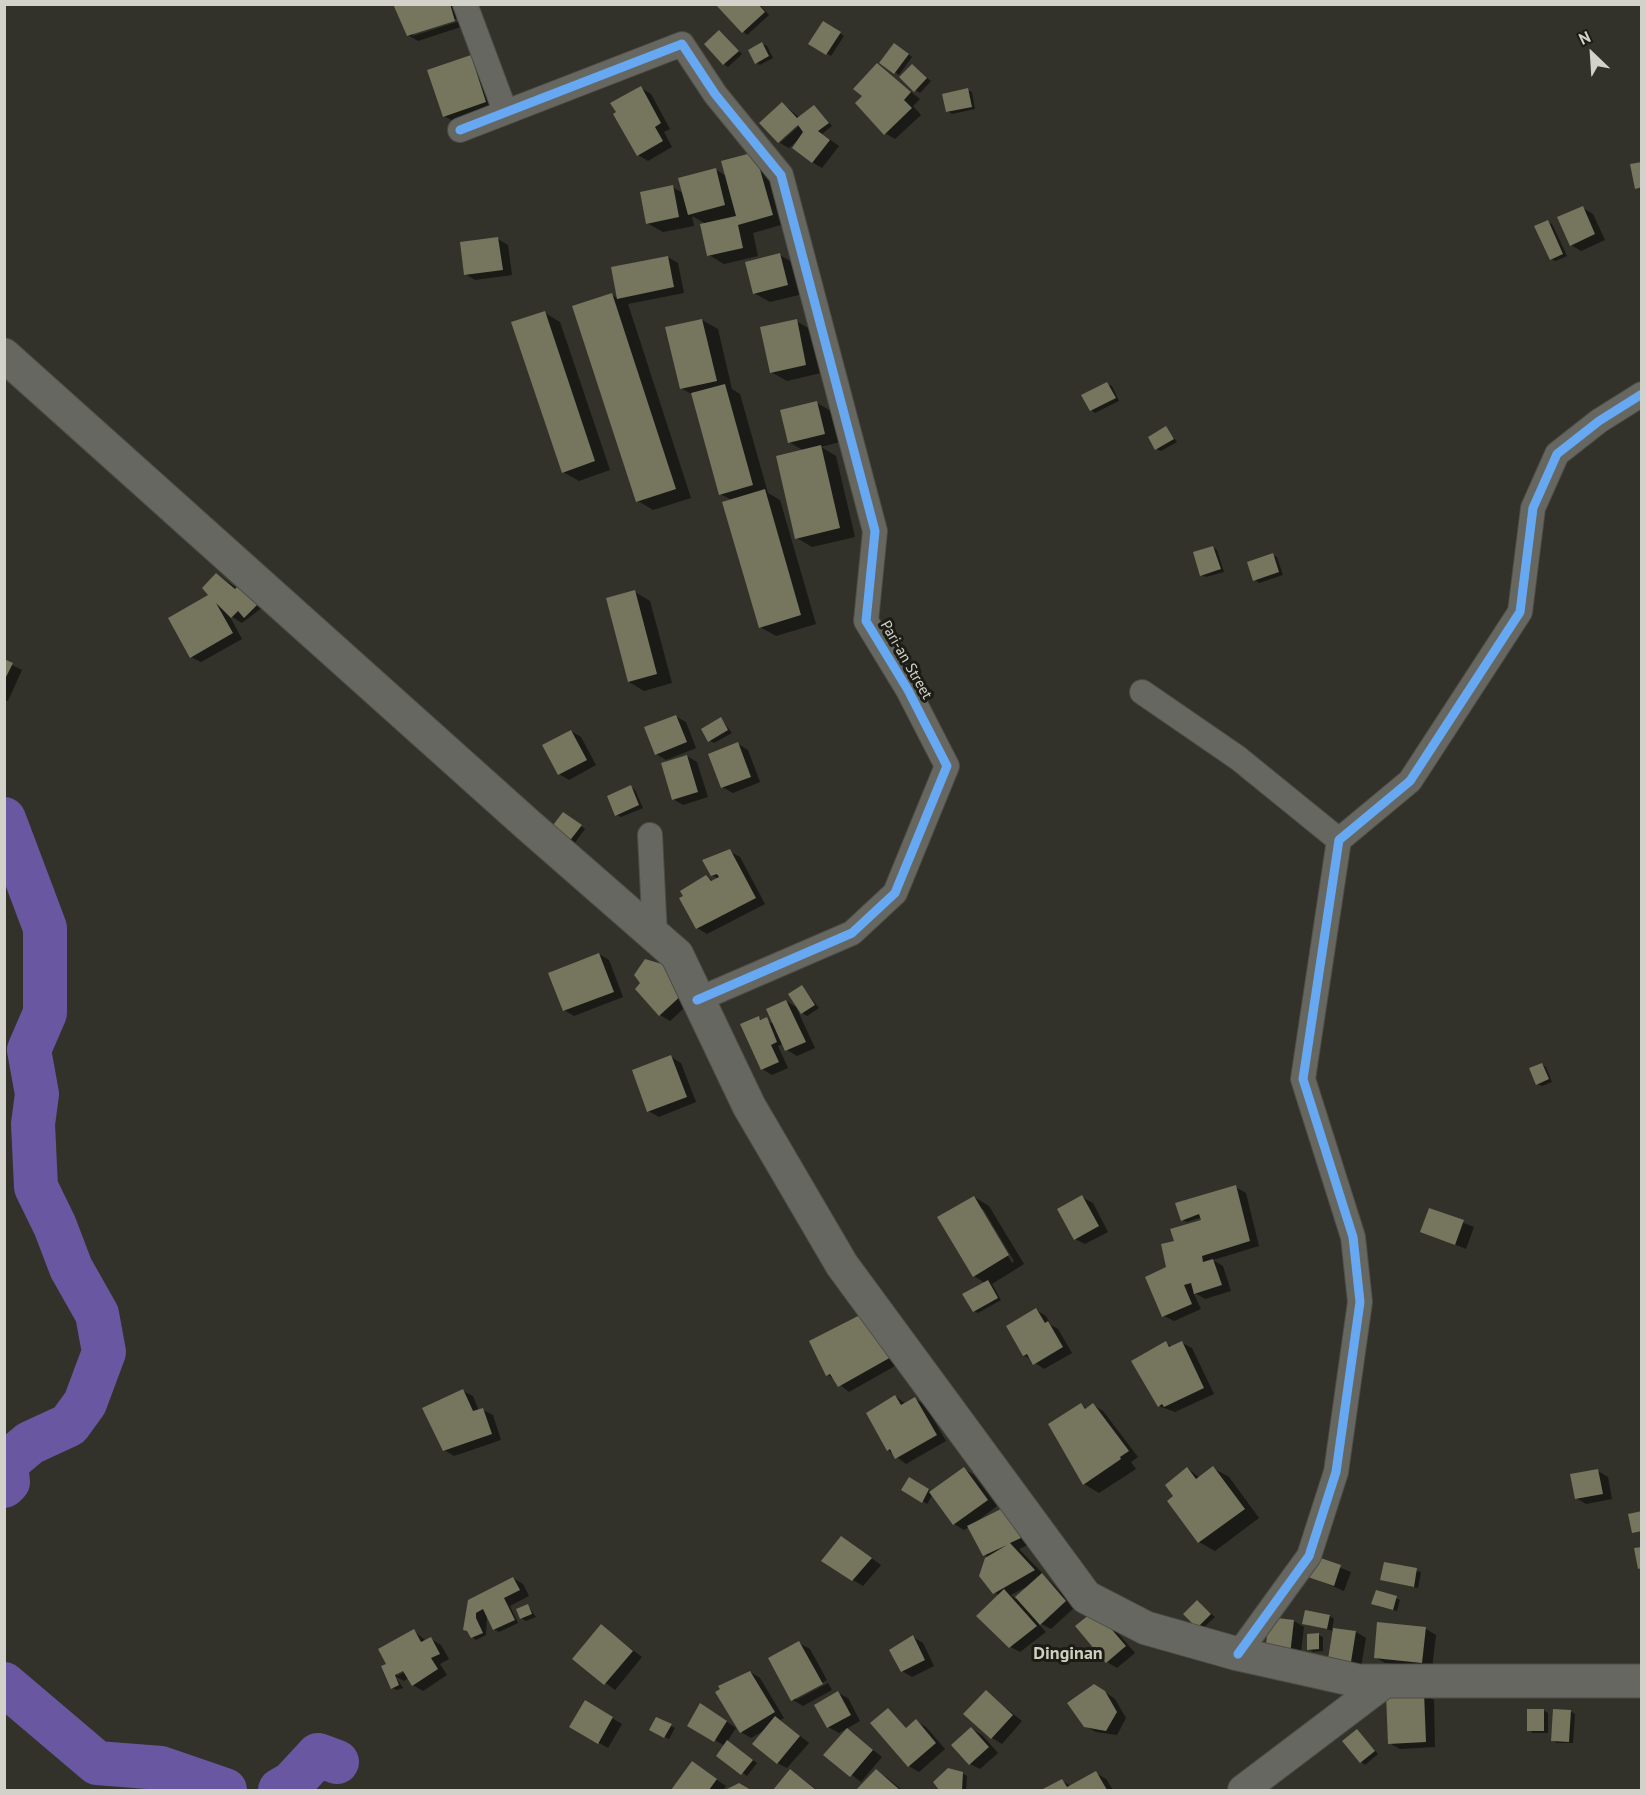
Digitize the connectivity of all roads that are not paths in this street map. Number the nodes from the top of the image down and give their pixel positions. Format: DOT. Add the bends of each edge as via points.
graph roads {
  1 [pos="465,4"];
  2 [pos="505,111"];
  3 [pos="460,130"];
  4 [pos="4,356"];
  5 [pos="1641,394"];
  6 [pos="1142,692"];
  7 [pos="650,835"];
  8 [pos="1339,840"];
  9 [pos="655,936"];
  10 [pos="697,1000"];
  11 [pos="1238,1654"];
  12 [pos="1641,1681"];
  13 [pos="1387,1682"];
  14 [pos="1242,1791"];
  1 -- 2 [label="street"];
  2 -- 3 [label="street"];
  2 -- 10 [label="street, Pari-an Street" via="682,44 715,94 781,175 875,531 866,621 908,690 947,766 895,893 852,933"];
  4 -- 9 [label="main road"];
  5 -- 8 [label="street" via="1557,454 1533,508 1520,612 1410,781"];
  6 -- 8 [label="street" via="1238,758"];
  7 -- 9 [label="street"];
  8 -- 11 [label="street" via="1304,1079 1353,1237 1360,1302 1336,1472 1308,1556"];
  9 -- 10 [label="main road" via="677,955"];
  10 -- 11 [label="main road" via="749,1106 842,1265 1086,1597 1146,1628"];
  11 -- 13 [label="main road" via="1359,1681"];
  12 -- 13 [label="main road"];
  13 -- 14 [label="street"];
}
